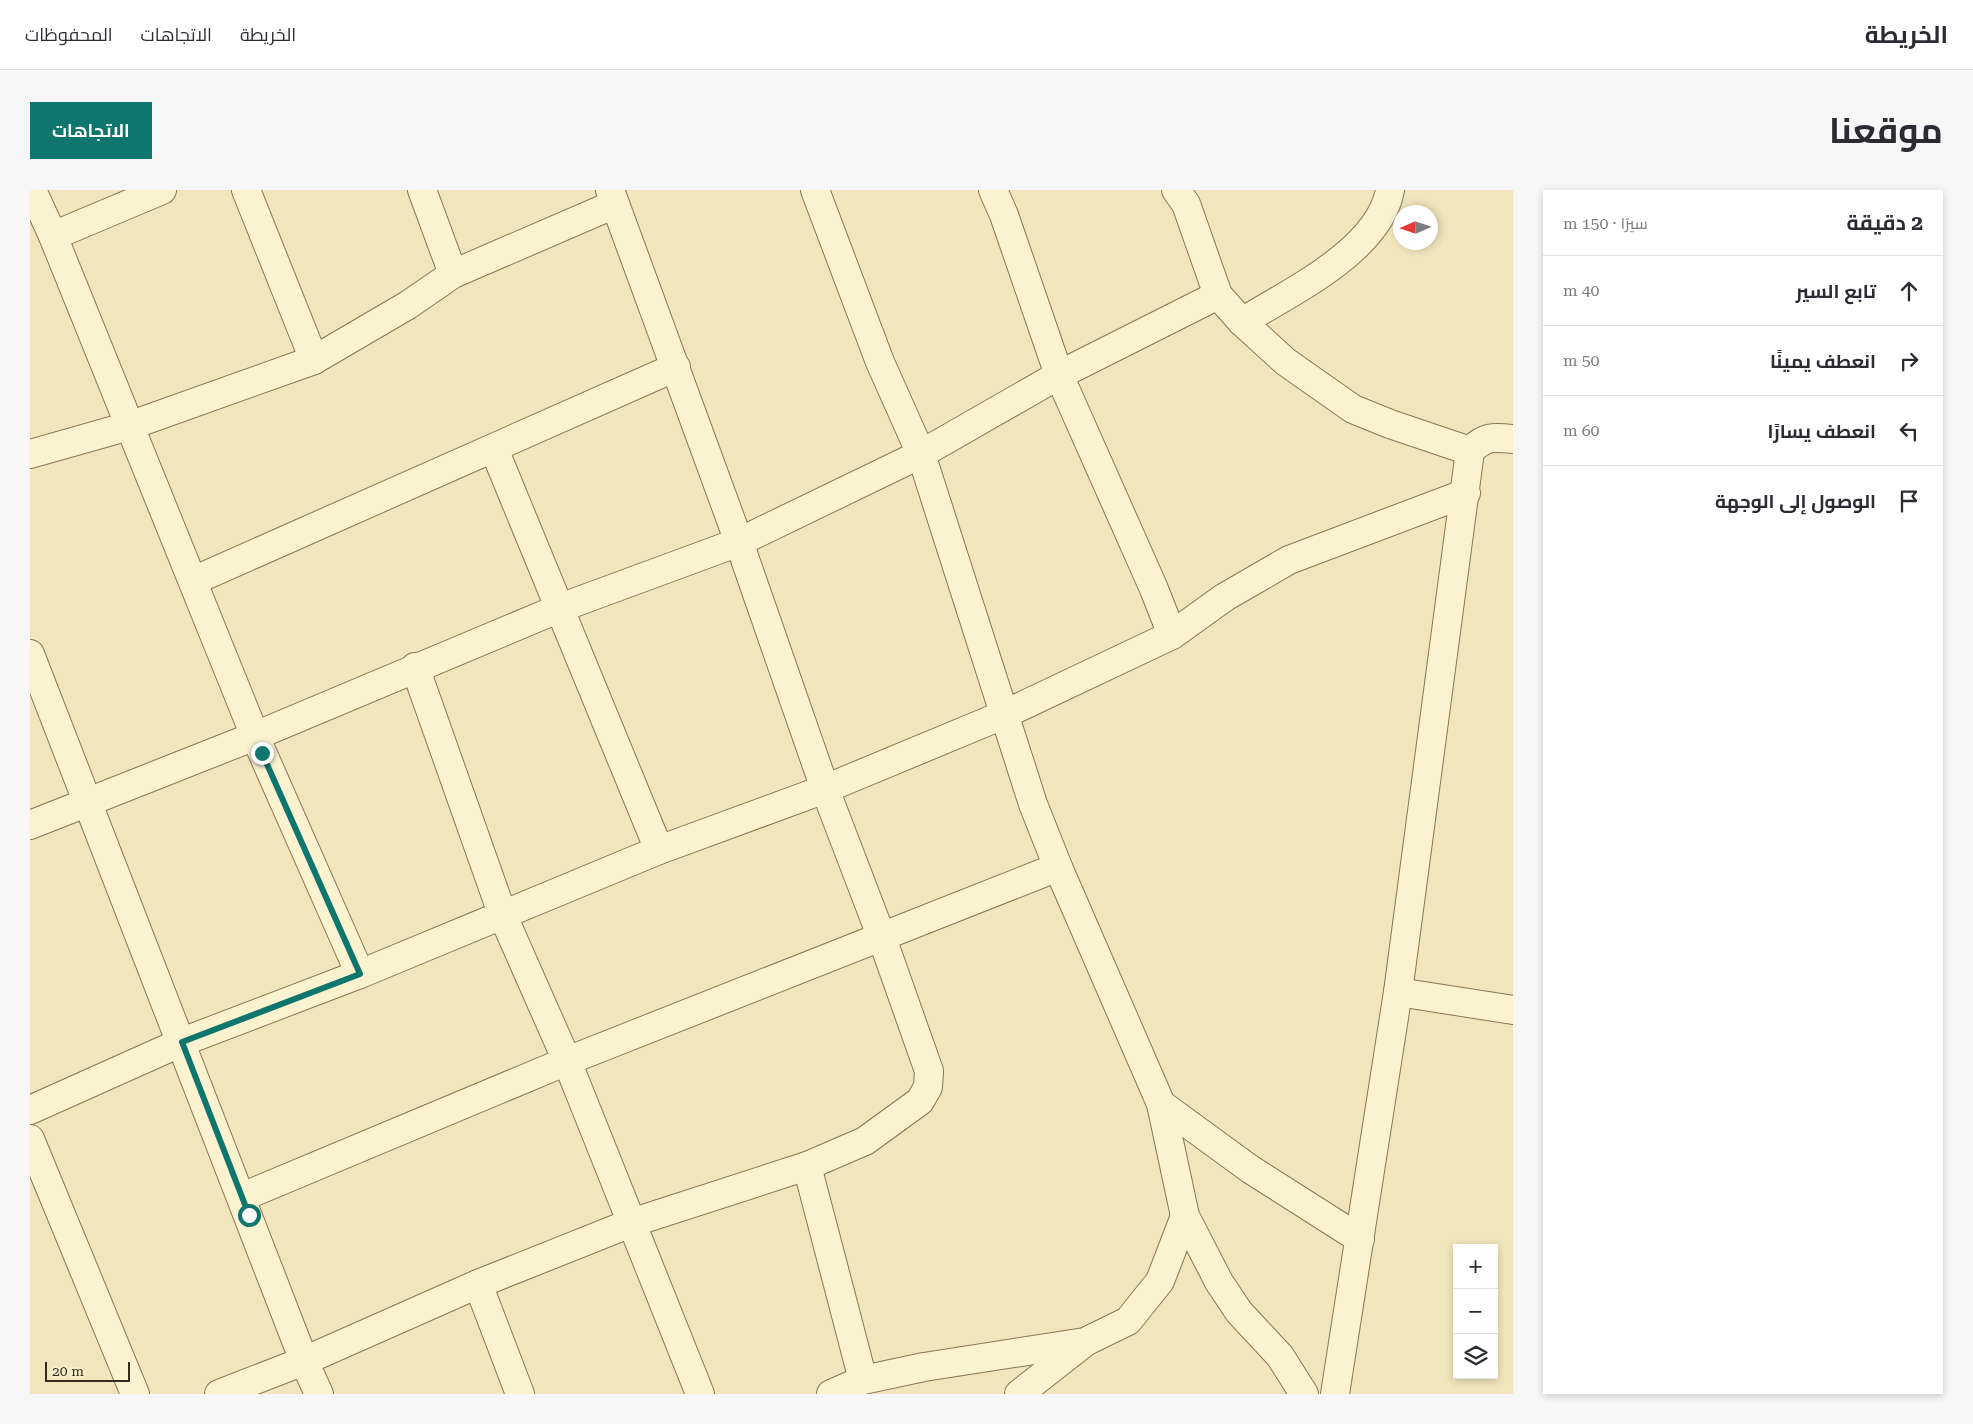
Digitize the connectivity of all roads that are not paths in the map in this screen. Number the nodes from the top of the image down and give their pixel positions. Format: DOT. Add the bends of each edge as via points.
graph roads {
  1 [pos="32,190"];
  2 [pos="162,190"];
  3 [pos="246,190"];
  4 [pos="422,190"];
  5 [pos="815,190"];
  6 [pos="992,190"];
  7 [pos="1390,190"];
  8 [pos="1188,194"];
  9 [pos="613,197"];
  10 [pos="53,236"];
  11 [pos="453,274"];
  12 [pos="1218,295"];
  13 [pos="1242,322"];
  14 [pos="314,360"];
  15 [pos="676,367"];
  16 [pos="1059,376"];
  17 [pos="129,426"];
  18 [pos="1513,439"];
  19 [pos="494,449"];
  20 [pos="1470,451"];
  21 [pos="30,454"];
  22 [pos="921,454"];
  23 [pos="1466,493"];
  24 [pos="740,542"];
  25 [pos="193,581"];
  26 [pos="560,608"];
  27 [pos="1172,635"];
  28 [pos="30,654"];
  29 [pos="415,667"];
  30 [pos="1003,715"];
  31 [pos="255,736"];
  32 [pos="825,789"];
  33 [pos="87,804"];
  34 [pos="30,825"];
  35 [pos="659,850"];
  36 [pos="1058,867"];
  37 [pos="504,916"];
  38 [pos="882,938"];
  39 [pos="360,974"];
  40 [pos="1398,992"];
  41 [pos="1513,1010"];
  42 [pos="182,1042"];
  43 [pos="567,1061"];
  44 [pos="1161,1104"];
  45 [pos="30,1110"];
  46 [pos="30,1139"];
  47 [pos="807,1166"];
  48 [pos="242,1197"];
  49 [pos="1185,1216"];
  50 [pos="631,1223"];
  51 [pos="1360,1239"];
  52 [pos="478,1284"];
  53 [pos="1085,1342"];
  54 [pos="304,1361"];
  55 [pos="863,1380"];
  56 [pos="135,1394"];
  57 [pos="219,1394"];
  58 [pos="319,1394"];
  59 [pos="520,1394"];
  60 [pos="700,1394"];
  61 [pos="831,1394"];
  62 [pos="1019,1394"];
  63 [pos="1304,1394"];
  64 [pos="1335,1394"];
  1 -- 10 [label="street"];
  2 -- 10 [label="street"];
  3 -- 14 [label="street"];
  4 -- 11 [label="street"];
  5 -- 22 [label="street" via="880,362"];
  6 -- 16 [label="street" via="1004,215"];
  7 -- 13 [label="street" via="1375,224 1345,257"];
  8 -- 12 [label="street"];
  9 -- 11 [label="street"];
  9 -- 15 [label="street"];
  10 -- 17 [label="street"];
  11 -- 14 [label="street" via="408,305"];
  12 -- 13 [label="street"];
  12 -- 16 [label="street"];
  13 -- 20 [label="street" via="1286,362 1353,409"];
  14 -- 17 [label="street"];
  15 -- 19 [label="street"];
  15 -- 24 [label="street"];
  16 -- 22 [label="street"];
  16 -- 27 [label="street"];
  17 -- 21 [label="street"];
  17 -- 25 [label="street"];
  18 -- 20 [label="street" via="1480,441"];
  19 -- 25 [label="street"];
  19 -- 26 [label="street"];
  20 -- 23 [label="street"];
  22 -- 24 [label="street"];
  22 -- 30 [label="street" via="976,619"];
  23 -- 27 [label="street" via="1289,560 1225,597"];
  23 -- 40 [label="street"];
  24 -- 26 [label="street"];
  24 -- 32 [label="street"];
  25 -- 31 [label="street"];
  26 -- 29 [label="street"];
  26 -- 35 [label="street"];
  27 -- 30 [label="street"];
  28 -- 33 [label="street"];
  29 -- 31 [label="street"];
  29 -- 37 [label="street"];
  30 -- 32 [label="street"];
  30 -- 36 [label="street"];
  31 -- 33 [label="street"];
  31 -- 39 [label="street"];
  32 -- 35 [label="street"];
  32 -- 38 [label="street"];
  33 -- 34 [label="street"];
  33 -- 42 [label="street"];
  35 -- 37 [label="street"];
  36 -- 38 [label="street"];
  36 -- 44 [label="street"];
  37 -- 39 [label="street"];
  37 -- 43 [label="street"];
  38 -- 43 [label="street"];
  38 -- 47 [label="street" via="929,1071 928,1087 920,1101 865,1141"];
  39 -- 42 [label="street"];
  40 -- 41 [label="street"];
  40 -- 51 [label="street"];
  42 -- 45 [label="street"];
  42 -- 48 [label="street"];
  43 -- 48 [label="street"];
  43 -- 50 [label="street"];
  44 -- 49 [label="street"];
  44 -- 51 [label="street" via="1250,1169"];
  46 -- 56 [label="street"];
  47 -- 50 [label="street"];
  47 -- 55 [label="street"];
  48 -- 54 [label="street"];
  49 -- 53 [label="street" via="1160,1281 1128,1320"];
  49 -- 63 [label="street" via="1219,1282 1239,1312 1280,1356"];
  50 -- 52 [label="street"];
  50 -- 60 [label="street"];
  51 -- 64 [label="street"];
  52 -- 54 [label="street"];
  52 -- 59 [label="street"];
  53 -- 55 [label="street" via="924,1367"];
  53 -- 62 [label="street"];
  54 -- 57 [label="street"];
  54 -- 58 [label="street"];
  55 -- 61 [label="street"];
}
